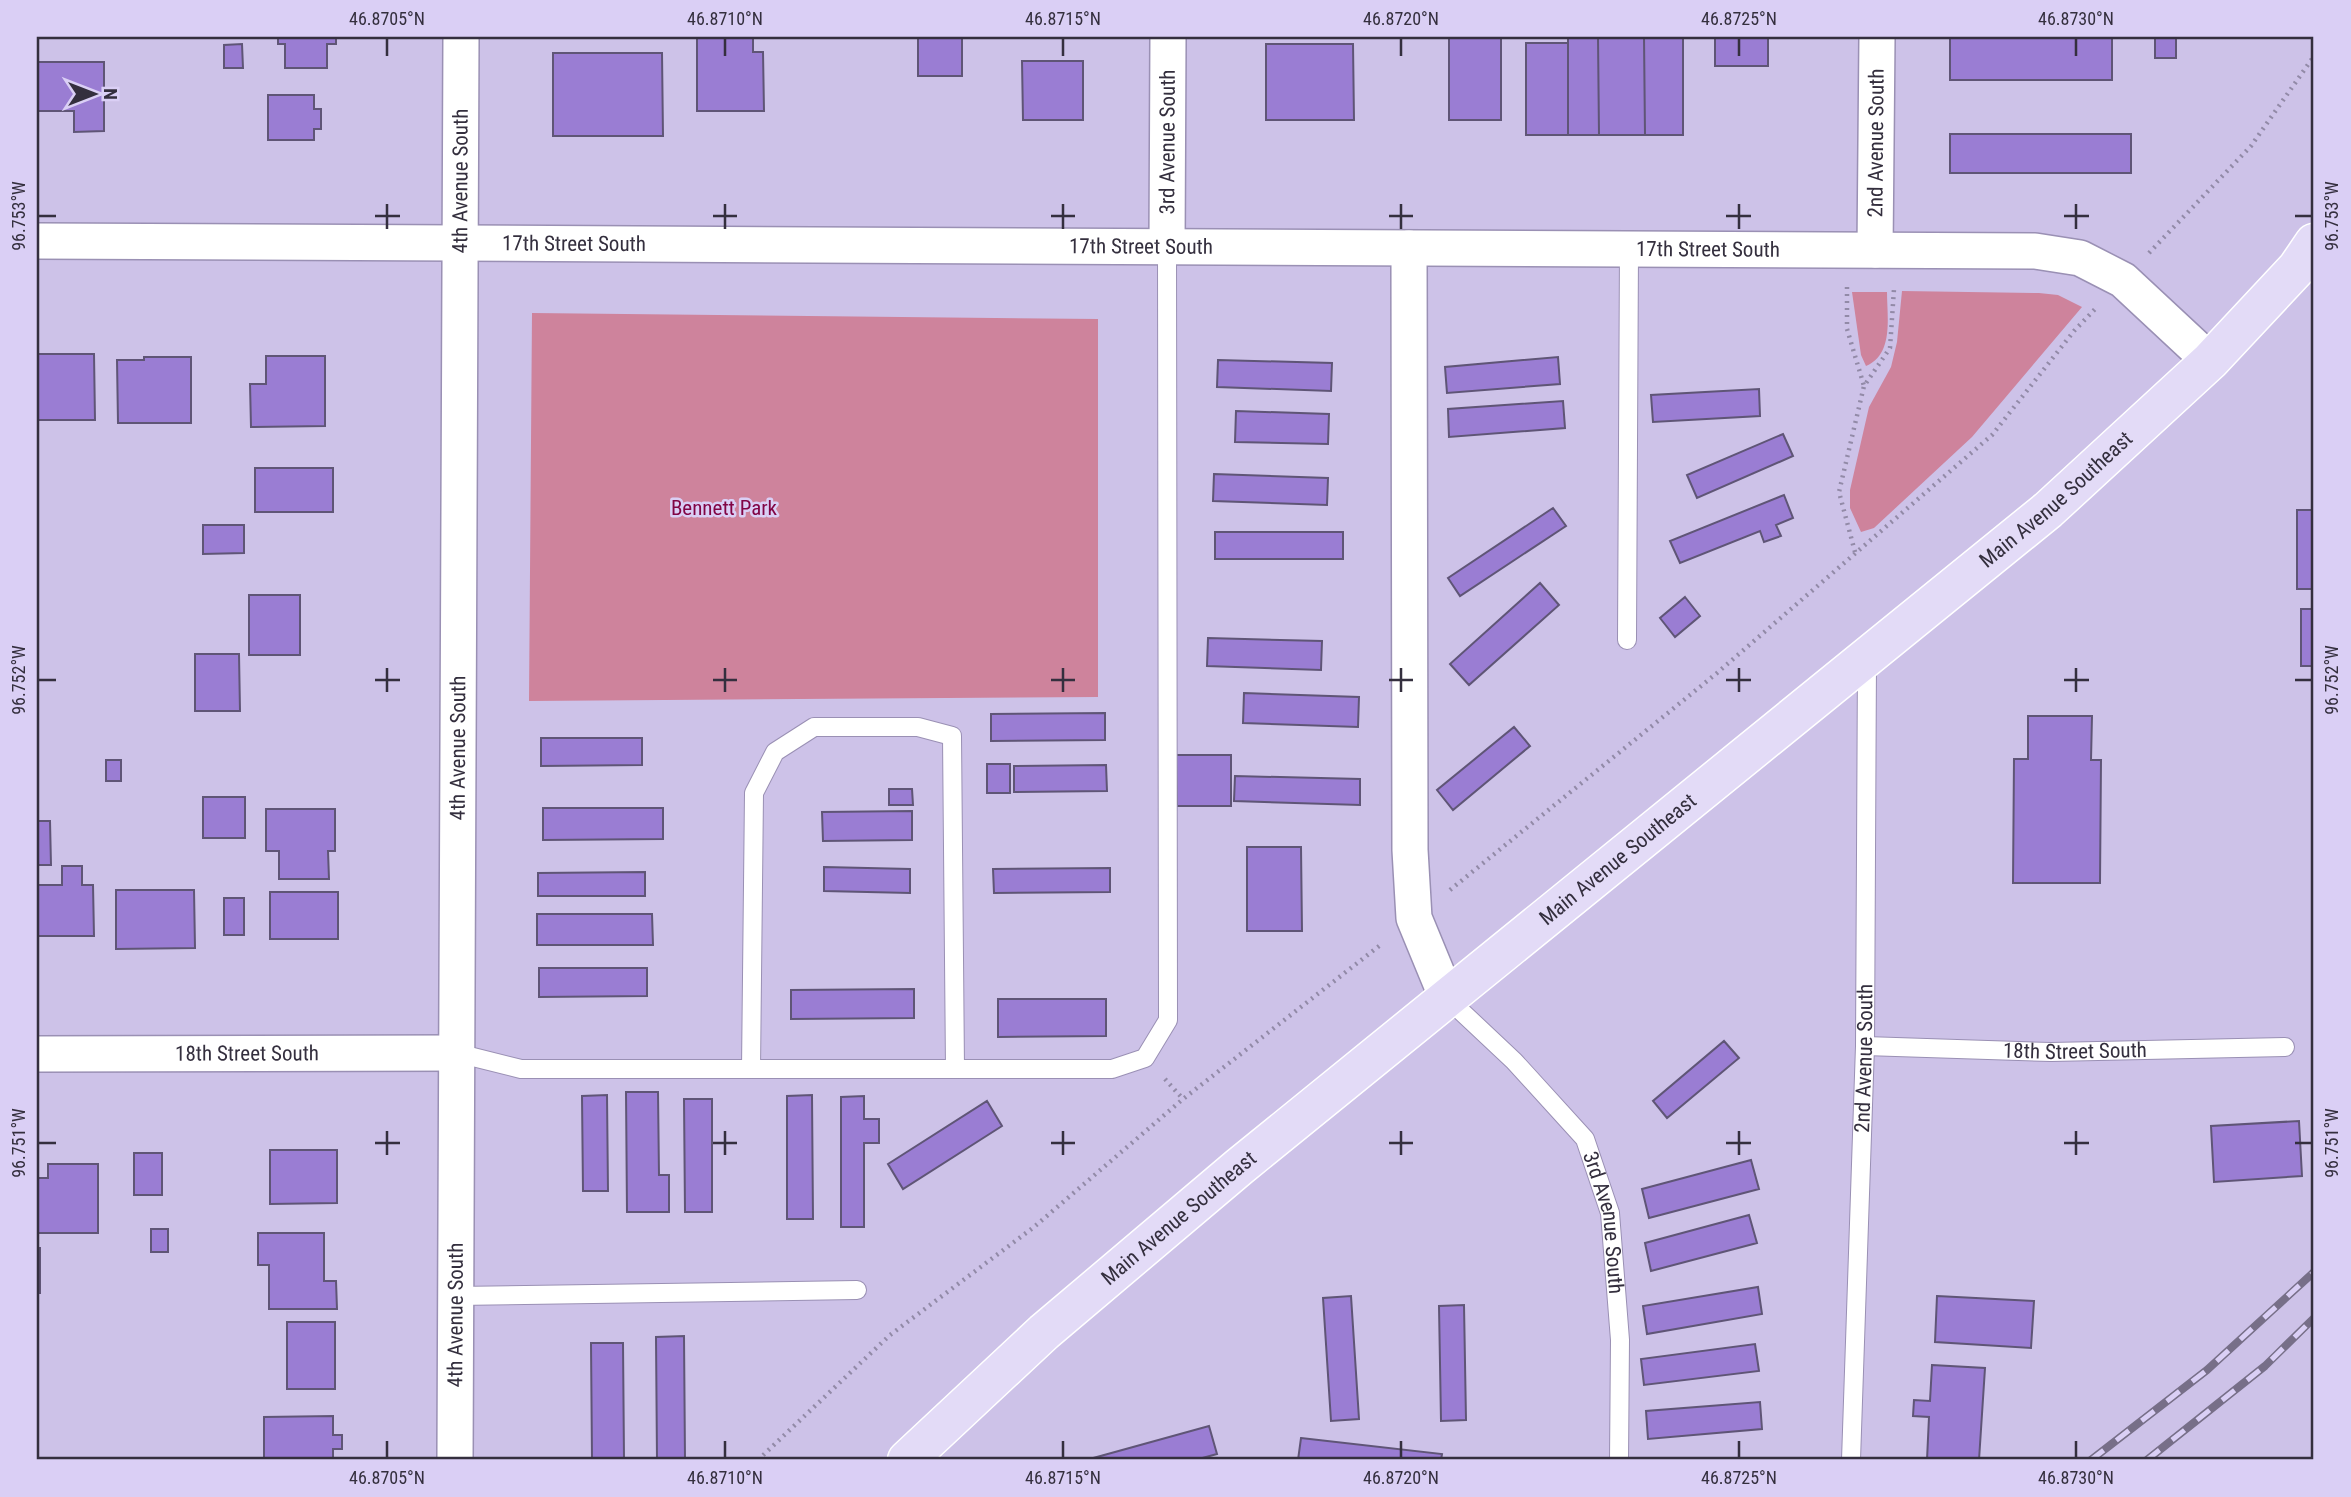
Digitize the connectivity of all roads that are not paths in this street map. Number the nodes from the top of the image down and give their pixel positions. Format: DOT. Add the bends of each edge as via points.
graph roads {
  1 [pos="461,37"];
  2 [pos="1168,37"];
  3 [pos="1877,37"];
  4 [pos="37,241"];
  5 [pos="2314,243"];
  6 [pos="460,244"];
  7 [pos="1167,247"];
  8 [pos="1409,248"];
  9 [pos="1629,249"];
  10 [pos="1875,250"];
  11 [pos="2210,361"];
  12 [pos="1627,640"];
  13 [pos="1867,657"];
  14 [pos="1447,998"];
  15 [pos="1865,1046"];
  16 [pos="2285,1047"];
  17 [pos="457,1053"];
  18 [pos="37,1054"];
  19 [pos="751,1069"];
  20 [pos="955,1069"];
  21 [pos="857,1290"];
  22 [pos="456,1296"];
  23 [pos="455,1460"];
  24 [pos="907,1460"];
  25 [pos="1619,1460"];
  26 [pos="1852,1460"];
  1 -- 6 [label="street, 4th Avenue South"];
  2 -- 7 [label="street, 3rd Avenue South"];
  3 -- 10 [label="street, 2nd Avenue South"];
  4 -- 6 [label="street, 17th Street South"];
  5 -- 11 [label="main road, Main Avenue Southeast" via="2297,268"];
  6 -- 7 [label="street, 17th Street South"];
  6 -- 17 [label="street, 4th Avenue South"];
  7 -- 8 [label="street, 17th Street South"];
  7 -- 20 [label="lane" via="1168,1020 1145,1058 1112,1069"];
  8 -- 9 [label="street, 17th Street South"];
  8 -- 14 [label="street" via="1410,850 1414,918"];
  9 -- 10 [label="street, 17th Street South"];
  9 -- 12 [label="lane"];
  10 -- 11 [label="street, 17th Street South" via="2035,251 2080,258 2123,280"];
  11 -- 13 [label="main road, Main Avenue Southeast" via="2048,510"];
  13 -- 14 [label="main road, Main Avenue Southeast"];
  13 -- 15 [label="lane, 2nd Avenue South"];
  14 -- 24 [label="main road, Main Avenue Southeast" via="1044,1332"];
  14 -- 25 [label="lane, 3rd Avenue South" via="1514,1061 1585,1139 1610,1213 1620,1340"];
  15 -- 16 [label="lane, 18th Street South" via="2051,1052"];
  15 -- 26 [label="lane, 2nd Avenue South"];
  17 -- 18 [label="street, 18th Street South"];
  17 -- 19 [label="lane" via="521,1069"];
  17 -- 22 [label="street, 4th Avenue South"];
  19 -- 20 [label="lane"];
  19 -- 20 [label="lane" via="754,793 775,752 814,727 918,727 952,736"];
  21 -- 22 [label="lane"];
  22 -- 23 [label="street, 4th Avenue South"];
}
